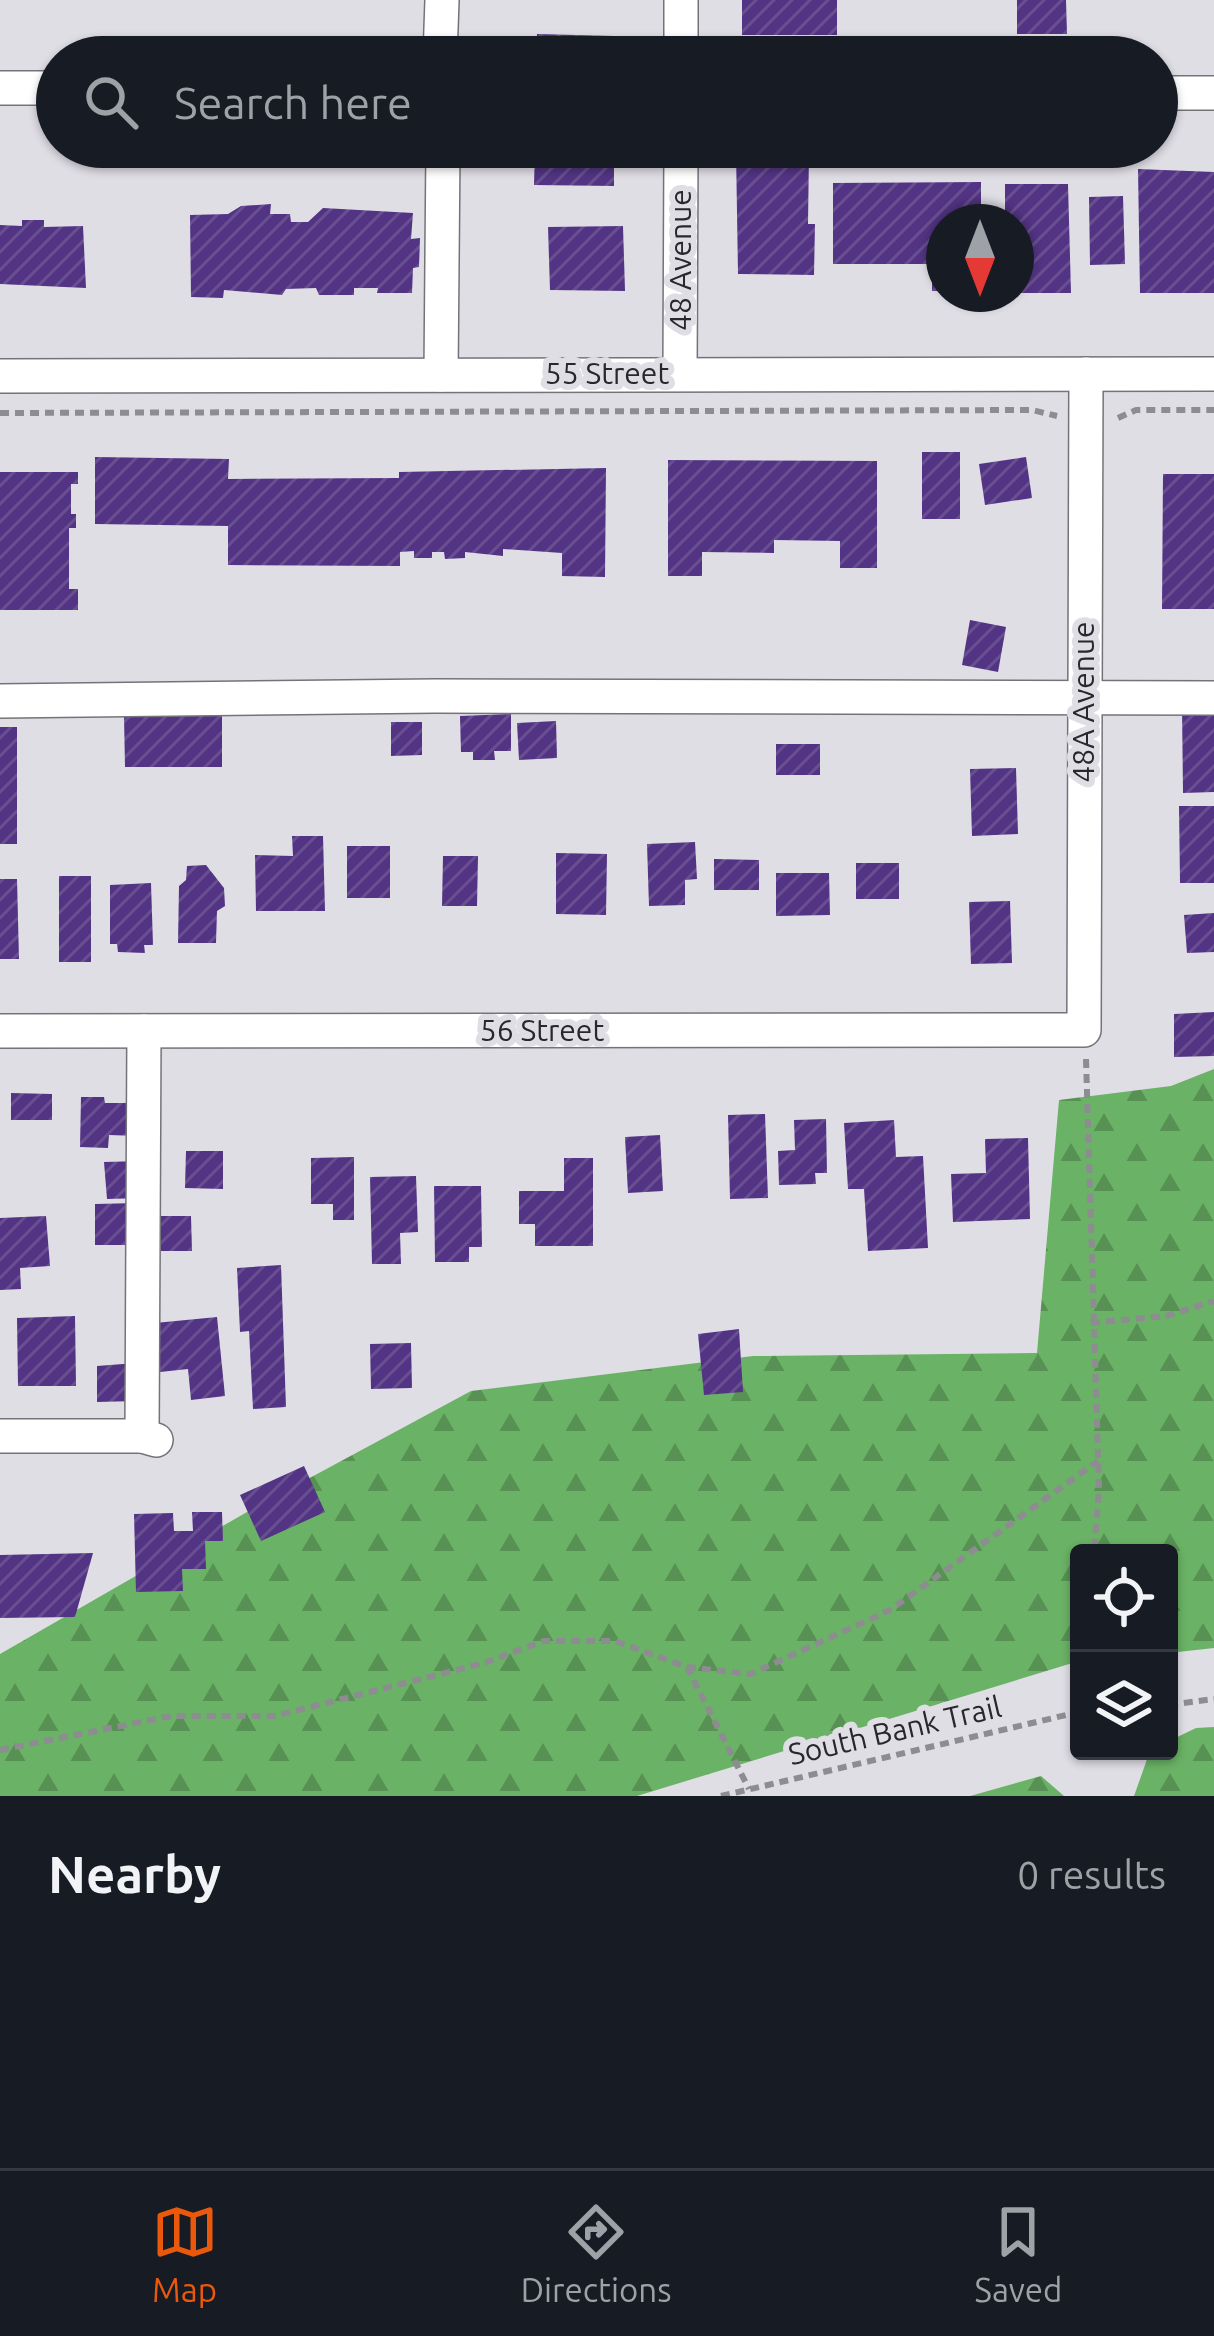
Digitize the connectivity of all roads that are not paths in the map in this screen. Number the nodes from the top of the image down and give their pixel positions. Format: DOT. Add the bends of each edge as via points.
graph roads {
  1 [pos="442,0"];
  2 [pos="681,0"];
  3 [pos="441,36"];
  4 [pos="681,36"];
  5 [pos="0,88"];
  6 [pos="36,88"];
  7 [pos="1178,93"];
  8 [pos="1214,93"];
  9 [pos="443,168"];
  10 [pos="681,168"];
  11 [pos="680,373"];
  12 [pos="1086,374"];
  13 [pos="1214,374"];
  14 [pos="441,375"];
  15 [pos="0,376"];
  16 [pos="1084,698"];
  17 [pos="1214,698"];
  18 [pos="0,701"];
  19 [pos="1084,1030"];
  20 [pos="0,1031"];
  21 [pos="144,1031"];
  22 [pos="0,1436"];
  1 -- 3 [label="street"];
  2 -- 4 [label="street"];
  5 -- 6 [label="street"];
  7 -- 8 [label="street"];
  9 -- 14 [label="street"];
  10 -- 11 [label="street, 48 Avenue"];
  11 -- 12 [label="street, 55 Street"];
  11 -- 14 [label="street, 55 Street"];
  12 -- 13 [label="street, 55 Street"];
  12 -- 16 [label="street, 48A Avenue"];
  14 -- 15 [label="street, 55 Street"];
  16 -- 17 [label="street"];
  16 -- 18 [label="street"];
  16 -- 19 [label="street, 48A Avenue"];
  19 -- 21 [label="street, 56 Street"];
  20 -- 21 [label="street, 56 Street"];
  21 -- 22 [label="street" via="149,1438"];
}
